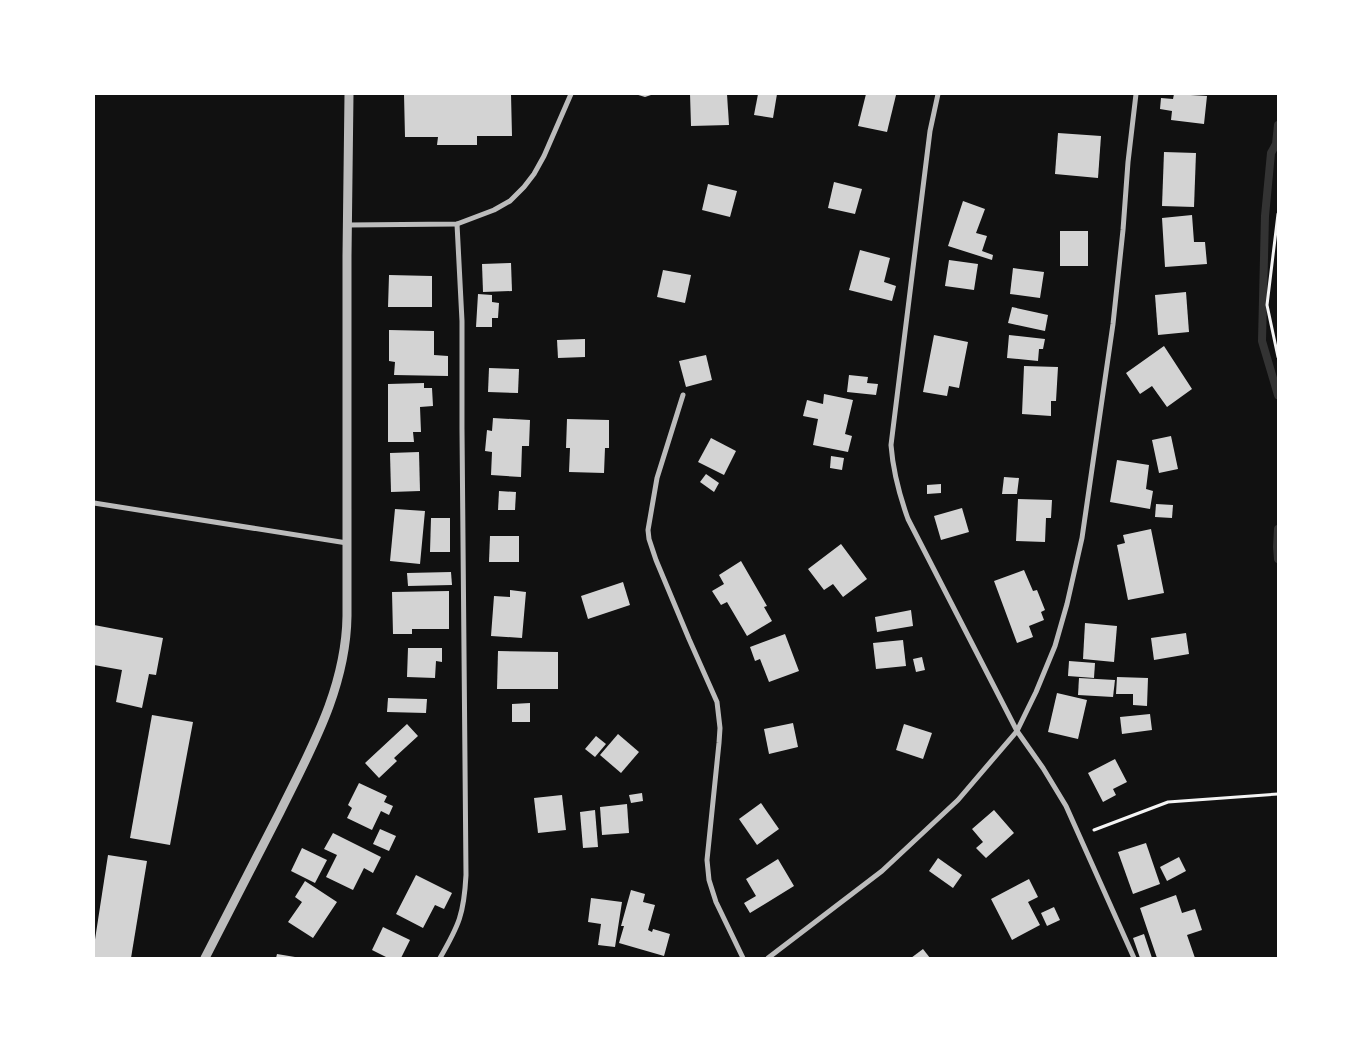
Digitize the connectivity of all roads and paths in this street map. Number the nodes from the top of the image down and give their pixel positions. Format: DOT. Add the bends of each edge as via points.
graph roads {
  1 [pos="349,94"];
  2 [pos="571,94"];
  3 [pos="938,94"];
  4 [pos="1136,94"];
  5 [pos="1278,214"];
  6 [pos="457,224"];
  7 [pos="348,225"];
  8 [pos="1278,357"];
  9 [pos="683,395"];
  10 [pos="94,503"];
  11 [pos="347,542"];
  12 [pos="1017,731"];
  13 [pos="1278,794"];
  14 [pos="1079,836"];
  15 [pos="205,958"];
  16 [pos="440,958"];
  17 [pos="743,958"];
  18 [pos="768,958"];
  19 [pos="1134,958"];
  1 -- 7 [label="street"];
  2 -- 6 [label="street" via="544,156 524,187 510,201 494,210"];
  3 -- 12 [label="street" via="930,131 891,445 892,466 908,519"];
  4 -- 12 [label="street" via="1114,324 1082,538 1055,646"];
  5 -- 8 [label="path" via="1267,306"];
  6 -- 7 [label="street"];
  6 -- 16 [label="street" via="462,321 466,875 461,920"];
  7 -- 11 [label="street"];
  9 -- 17 [label="street" via="657,478 648,530 656,560 718,702 720,728 707,860 716,902"];
  10 -- 11 [label="street"];
  11 -- 15 [label="street" via="347,636 330,704 309,754"];
  12 -- 14 [label="street" via="1066,806"];
  12 -- 18 [label="street" via="958,800 882,871"];
  13 -- 14 [label="path" via="1168,802"];
  14 -- 19 [label="street"];
}
